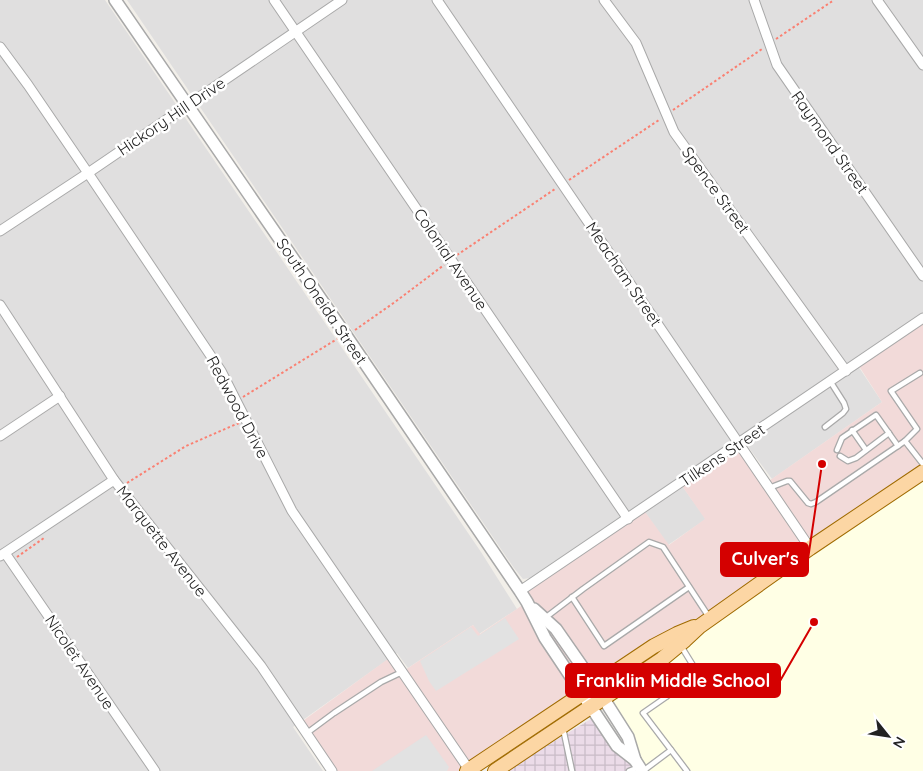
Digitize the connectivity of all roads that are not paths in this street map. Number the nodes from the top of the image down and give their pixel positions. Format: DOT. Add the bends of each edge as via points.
graph roads {
  1 [pos="115,0"];
  2 [pos="274,0"];
  3 [pos="342,0"];
  4 [pos="437,0"];
  5 [pos="604,0"];
  6 [pos="754,0"];
  7 [pos="877,0"];
  8 [pos="296,31"];
  9 [pos="0,47"];
  10 [pos="923,65"];
  11 [pos="187,105"];
  12 [pos="88,173"];
  13 [pos="0,231"];
  14 [pos="923,276"];
  15 [pos="0,305"];
  16 [pos="923,318"];
  17 [pos="846,371"];
  18 [pos="920,373"];
  19 [pos="830,381"];
  20 [pos="60,396"];
  21 [pos="825,427"];
  22 [pos="852,430"];
  23 [pos="889,433"];
  24 [pos="0,436"];
  25 [pos="905,441"];
  26 [pos="739,443"];
  27 [pos="898,446"];
  28 [pos="837,450"];
  29 [pos="866,450"];
  30 [pos="840,456"];
  31 [pos="923,464"];
  32 [pos="923,472"];
  33 [pos="114,480"];
  34 [pos="769,488"];
  35 [pos="628,519"];
  36 [pos="810,548"];
  37 [pos="3,554"];
  38 [pos="689,588"];
  39 [pos="520,591"];
  40 [pos="572,597"];
  41 [pos="527,602"];
  42 [pos="544,619"];
  43 [pos="705,622"];
  44 [pos="680,644"];
  45 [pos="402,672"];
  46 [pos="595,685"];
  47 [pos="581,694"];
  48 [pos="603,698"];
  49 [pos="590,707"];
  50 [pos="562,726"];
  51 [pos="307,733"];
  52 [pos="671,750"];
  53 [pos="638,768"];
  54 [pos="155,771"];
  55 [pos="332,771"];
  56 [pos="469,771"];
  57 [pos="495,771"];
  58 [pos="572,771"];
  59 [pos="687,771"];
  1 -- 11 [label="street, South Oneida Street"];
  2 -- 8 [label="street, Colonial Avenue"];
  3 -- 8 [label="street, Hickory Hill Drive"];
  4 -- 26 [label="street, Meacham Street"];
  5 -- 17 [label="street, Spence Street" via="636,43 674,132"];
  6 -- 14 [label="street, Raymond Street" via="777,64"];
  7 -- 10 [label="street"];
  8 -- 11 [label="street, Hickory Hill Drive"];
  8 -- 35 [label="street, Colonial Avenue"];
  9 -- 12 [label="street, Redwood Drive"];
  11 -- 12 [label="street, Hickory Hill Drive"];
  11 -- 39 [label="street, South Oneida Street"];
  12 -- 13 [label="street, Hickory Hill Drive"];
  12 -- 45 [label="street, Redwood Drive" via="221,371 292,511"];
  15 -- 20 [label="street, Marquette Avenue"];
  16 -- 17 [label="street, Tilkens Street"];
  17 -- 19 [label="street, Tilkens Street"];
  18 -- 25 [label="lane" via="890,391 917,430"];
  19 -- 21 [label="lane" via="846,409"];
  19 -- 26 [label="street, Tilkens Street"];
  20 -- 24 [label="street"];
  20 -- 33 [label="street, Marquette Avenue"];
  22 -- 23 [label="lane" via="876,415"];
  22 -- 28 [label="lane" via="842,438"];
  22 -- 29 [label="lane"];
  23 -- 27 [label="lane"];
  23 -- 29 [label="lane"];
  25 -- 27 [label="lane"];
  25 -- 31 [label="lane"];
  26 -- 34 [label="street, Meacham Street"];
  26 -- 35 [label="street, Tilkens Street"];
  27 -- 34 [label="lane" via="811,504 790,481"];
  29 -- 30 [label="lane" via="848,461"];
  32 -- 36 [label="main road"];
  33 -- 37 [label="street"];
  33 -- 51 [label="street, Marquette Avenue" via="261,666"];
  34 -- 36 [label="street, Meacham Street"];
  35 -- 39 [label="street, Tilkens Street"];
  36 -- 43 [label="main road"];
  37 -- 54 [label="street, Nicolet Avenue"];
  38 -- 40 [label="lane" via="663,547 649,542"];
  38 -- 40 [label="lane" via="604,646"];
  38 -- 43 [label="lane"];
  39 -- 41 [label="street, South Oneida Street"];
  40 -- 42 [label="lane"];
  41 -- 42 [label="street, South Oneida Street"];
  41 -- 47 [label="street, South Oneida Street" via="545,638"];
  42 -- 46 [label="street, South Oneida Street" via="556,630"];
  43 -- 44 [label="main road"];
  43 -- 46 [label="main road" via="654,646"];
  44 -- 48 [label="main road"];
  44 -- 52 [label="lane" via="694,667 689,677 643,713"];
  45 -- 51 [label="lane" via="381,682"];
  45 -- 56 [label="street, Redwood Drive"];
  46 -- 47 [label="main road"];
  46 -- 48 [label="street, South Oneida Street"];
  47 -- 49 [label="street, South Oneida Street"];
  47 -- 56 [label="main road"];
  48 -- 49 [label="main road"];
  48 -- 53 [label="street, South Oneida Street" via="628,737"];
  49 -- 50 [label="main road"];
  49 -- 53 [label="street, South Oneida Street" via="617,746"];
  50 -- 57 [label="main road"];
  50 -- 58 [label="lane"];
  51 -- 55 [label="street, Marquette Avenue"];
  52 -- 53 [label="lane"];
  52 -- 59 [label="lane"];
}
